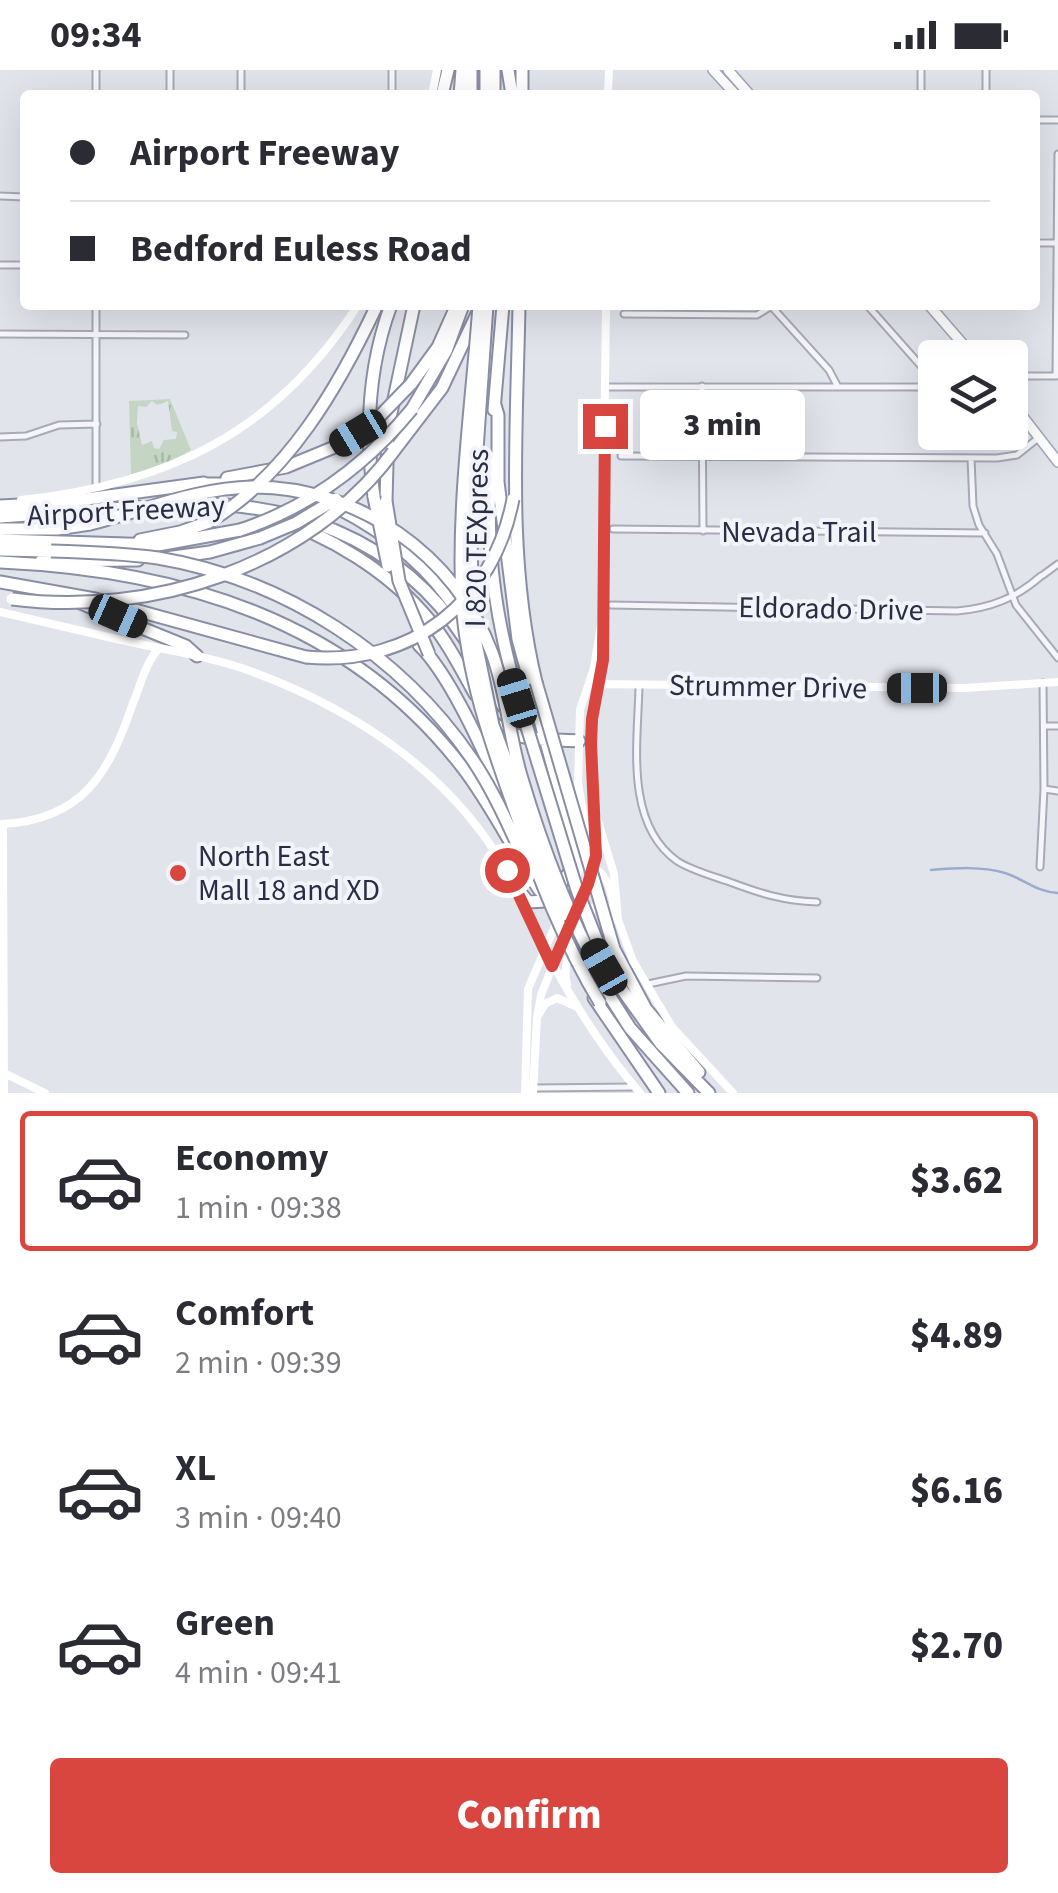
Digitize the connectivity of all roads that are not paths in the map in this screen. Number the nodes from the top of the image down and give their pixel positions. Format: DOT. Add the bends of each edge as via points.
graph roads {
  1 [pos="713,70"];
  2 [pos="738,90"];
  3 [pos="1058,154"];
  4 [pos="1057,243"];
  5 [pos="96,310"];
  6 [pos="354,310"];
  7 [pos="374,310"];
  8 [pos="390,310"];
  9 [pos="413,310"];
  10 [pos="457,310"];
  11 [pos="459,310"];
  12 [pos="480,310"];
  13 [pos="482,310"];
  14 [pos="482,310"];
  15 [pos="504,310"];
  16 [pos="519,310"];
  17 [pos="606,310"];
  18 [pos="767,310"];
  19 [pos="776,310"];
  20 [pos="871,310"];
  21 [pos="933,310"];
  22 [pos="624,314"];
  23 [pos="0,334"];
  24 [pos="96,334"];
  25 [pos="185,335"];
  26 [pos="959,340"];
  27 [pos="918,363"];
  28 [pos="1028,376"];
  29 [pos="1057,376"];
  30 [pos="606,386"];
  31 [pos="702,386"];
  32 [pos="838,386"];
  33 [pos="918,387"];
  34 [pos="494,405"];
  35 [pos="1028,422"];
  36 [pos="97,424"];
  37 [pos="0,437"];
  38 [pos="1040,437"];
  39 [pos="393,452"];
  40 [pos="621,456"];
  41 [pos="704,457"];
  42 [pos="971,458"];
  43 [pos="1058,462"];
  44 [pos="516,479"];
  45 [pos="197,484"];
  46 [pos="96,488"];
  47 [pos="380,499"];
  48 [pos="0,504"];
  49 [pos="172,504"];
  50 [pos="0,517"];
  51 [pos="0,529"];
  52 [pos="613,529"];
  53 [pos="703,531"];
  54 [pos="985,533"];
  55 [pos="0,540"];
  56 [pos="116,545"];
  57 [pos="0,550"];
  58 [pos="7,563"];
  59 [pos="1058,564"];
  60 [pos="0,582"];
  61 [pos="1013,597"];
  62 [pos="6,598"];
  63 [pos="611,605"];
  64 [pos="0,612"];
  65 [pos="135,643"];
  66 [pos="159,648"];
  67 [pos="197,656"];
  68 [pos="1058,658"];
  69 [pos="148,661"];
  70 [pos="484,668"];
  71 [pos="1058,682"];
  72 [pos="1043,683"];
  73 [pos="593,684"];
  74 [pos="639,686"];
  75 [pos="1044,726"];
  76 [pos="1058,726"];
  77 [pos="545,738"];
  78 [pos="585,743"];
  79 [pos="1044,789"];
  80 [pos="1058,790"];
  81 [pos="591,798"];
  82 [pos="2,824"];
  83 [pos="582,867"];
  84 [pos="594,868"];
  85 [pos="1040,868"];
  86 [pos="514,884"];
  87 [pos="540,890"];
  88 [pos="818,902"];
  89 [pos="550,906"];
  90 [pos="620,924"];
  91 [pos="545,946"];
  92 [pos="596,947"];
  93 [pos="552,966"];
  94 [pos="817,978"];
  95 [pos="645,985"];
  96 [pos="597,990"];
  97 [pos="576,1006"];
  98 [pos="536,1018"];
  99 [pos="2,1073"];
  100 [pos="534,1090"];
  101 [pos="637,1090"];
  102 [pos="4,1093"];
  103 [pos="45,1093"];
  104 [pos="525,1093"];
  105 [pos="663,1093"];
  106 [pos="688,1093"];
  107 [pos="710,1093"];
  108 [pos="733,1093"];
  1 -- 2 [label="main road"];
  3 -- 4 [label="street"];
  4 -- 29 [label="street"];
  5 -- 24 [label="street"];
  6 -- 46 [label="main road" via="323,354 255,420 180,463"];
  7 -- 56 [label="highway, bridge" via="294,444 244,499 210,522"];
  8 -- 47 [label="highway" via="371,388 370,454"];
  9 -- 47 [label="highway"];
  10 -- 45 [label="highway, bridge" via="412,384 337,446 286,467"];
  11 -- 56 [label="highway, bridge" via="446,352 412,409 341,480 240,530 188,542"];
  12 -- 39 [label="highway" via="456,364"];
  13 -- 89 [label="highway, I 820 TEXpress, bridge" via="462,538 465,632 486,728"];
  14 -- 96 [label="highway, I 820 TEXpress, bridge" via="470,566 477,656 493,725 555,898"];
  15 -- 34 [label="highway"];
  16 -- 44 [label="highway"];
  17 -- 30 [label="main road"];
  18 -- 22 [label="street" via="748,316"];
  19 -- 32 [label="street"];
  20 -- 27 [label="street"];
  21 -- 26 [label="main road"];
  23 -- 24 [label="street"];
  24 -- 25 [label="street"];
  24 -- 36 [label="street"];
  28 -- 29 [label="street"];
  30 -- 31 [label="street"];
  30 -- 73 [label="main road" via="603,660"];
  31 -- 32 [label="street"];
  31 -- 41 [label="street"];
  32 -- 33 [label="street"];
  34 -- 77 [label="highway" via="512,604"];
  34 -- 92 [label="highway, bridge" via="490,574 502,644"];
  35 -- 38 [label="main road"];
  36 -- 37 [label="street"];
  36 -- 46 [label="street"];
  38 -- 42 [label="street" via="1017,455"];
  38 -- 43 [label="main road"];
  39 -- 58 [label="highway, bridge" via="331,502 260,538 173,558"];
  39 -- 62 [label="highway, bridge" via="376,476 325,518 230,572 118,602"];
  40 -- 41 [label="street"];
  41 -- 42 [label="street"];
  41 -- 53 [label="street"];
  42 -- 54 [label="street" via="972,506"];
  44 -- 60 [label="highway, bridge" via="494,558 467,599 426,632 382,651 306,656 76,595"];
  44 -- 107 [label="highway, bridge" via="525,634 614,949 646,1010"];
  45 -- 48 [label="highway" via="73,502"];
  45 -- 70 [label="highway" via="288,490 374,528 443,591 476,640"];
  46 -- 48 [label="main road"];
  47 -- 87 [label="highway, bridge" via="399,581 429,654 484,752"];
  49 -- 50 [label="highway, Airport Freeway"];
  49 -- 70 [label="highway, Airport Freeway" via="276,510 352,538 425,591"];
  49 -- 77 [label="highway" via="264,515 353,556 432,623 494,724 521,737"];
  51 -- 96 [label="highway, bridge" via="90,524 207,492 252,487 350,506 417,546 455,586 492,652 522,780 570,913 601,975"];
  52 -- 53 [label="street, Nevada Trail"];
  53 -- 54 [label="street, Nevada Trail"];
  54 -- 61 [label="street"];
  55 -- 56 [label="highway"];
  57 -- 89 [label="highway, bridge" via="133,555 212,570 345,633 400,676 460,742"];
  58 -- 87 [label="highway, Airport Freeway" via="175,586 231,601 312,637 387,690 446,748"];
  59 -- 61 [label="street, Eldorado Drive"];
  60 -- 67 [label="highway" via="99,609"];
  61 -- 63 [label="street, Eldorado Drive" via="958,611"];
  61 -- 68 [label="street"];
  64 -- 65 [label="main road"];
  65 -- 66 [label="main road"];
  65 -- 69 [label="main road"];
  66 -- 67 [label="main road"];
  66 -- 69 [label="main road"];
  67 -- 86 [label="main road" via="295,690 397,747 475,823"];
  69 -- 82 [label="main road" via="116,748 93,786 60,812"];
  70 -- 92 [label="highway, Airport Freeway, bridge" via="511,724 570,896"];
  71 -- 72 [label="main road, Strummer Drive"];
  72 -- 74 [label="main road, Strummer Drive"];
  72 -- 75 [label="street"];
  73 -- 74 [label="main road, Strummer Drive"];
  73 -- 78 [label="main road" via="580,710"];
  74 -- 88 [label="street" via="640,794 660,844 678,862 755,893"];
  75 -- 76 [label="street"];
  75 -- 79 [label="street"];
  77 -- 78 [label="highway"];
  77 -- 86 [label="highway" via="576,852 574,866 538,904"];
  78 -- 81 [label="main road"];
  78 -- 83 [label="main road"];
  79 -- 80 [label="street"];
  79 -- 85 [label="street"];
  81 -- 84 [label="main road"];
  81 -- 90 [label="main road" via="614,874"];
  82 -- 99 [label="main road"];
  83 -- 84 [label="main road"];
  83 -- 91 [label="main road"];
  84 -- 90 [label="main road" via="606,878"];
  84 -- 93 [label="main road"];
  86 -- 91 [label="main road"];
  87 -- 96 [label="highway, Airport Freeway, bridge"];
  89 -- 105 [label="highway, bridge" via="600,1003"];
  90 -- 95 [label="main road"];
  90 -- 97 [label="main road" via="603,905 594,906 583,924 564,971"];
  91 -- 93 [label="main road"];
  91 -- 104 [label="main road" via="526,1001"];
  92 -- 107 [label="highway" via="661,1044"];
  93 -- 97 [label="main road"];
  93 -- 98 [label="main road"];
  94 -- 95 [label="street" via="686,976"];
  95 -- 108 [label="main road"];
  96 -- 105 [label="highway, Airport Freeway"];
  96 -- 106 [label="highway"];
  97 -- 98 [label="main road" via="551,999"];
  97 -- 101 [label="main road"];
  98 -- 100 [label="main road"];
  99 -- 102 [label="main road"];
  99 -- 103 [label="main road"];
  100 -- 101 [label="street"];
}
